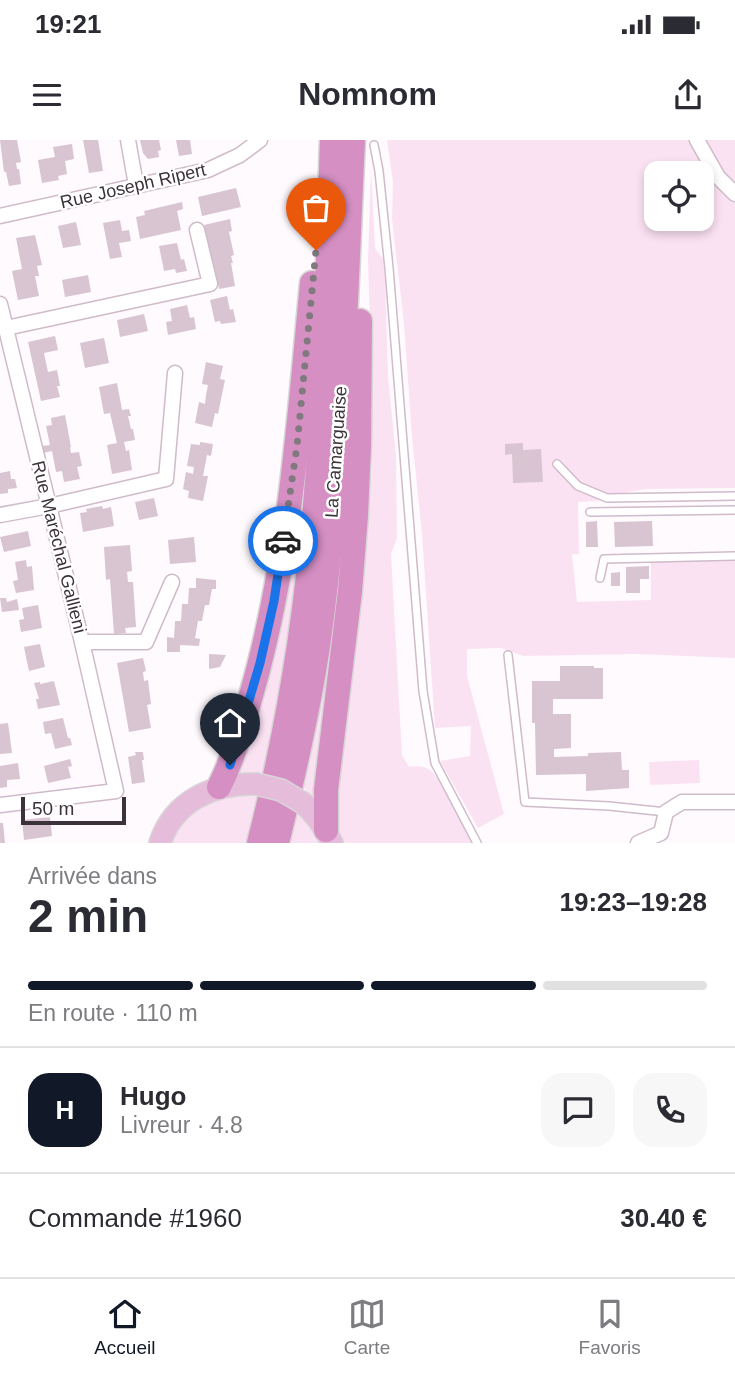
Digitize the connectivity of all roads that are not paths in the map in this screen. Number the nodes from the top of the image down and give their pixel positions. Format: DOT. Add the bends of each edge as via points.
graph roads {
  1 [pos="128,140"];
  2 [pos="260,140"];
  3 [pos="330,140"];
  4 [pos="697,140"];
  5 [pos="363,142"];
  6 [pos="136,186"];
  7 [pos="735,194"];
  8 [pos="0,216"];
  9 [pos="197,230"];
  10 [pos="0,304"];
  11 [pos="6,328"];
  12 [pos="175,373"];
  13 [pos="557,464"];
  14 [pos="735,495"];
  15 [pos="50,506"];
  16 [pos="735,510"];
  17 [pos="590,512"];
  18 [pos="0,515"];
  19 [pos="735,556"];
  20 [pos="600,578"];
  21 [pos="173,582"];
  22 [pos="82,642"];
  23 [pos="508,655"];
  24 [pos="219,787"];
  25 [pos="735,802"];
  26 [pos="0,805"];
  27 [pos="666,812"];
  28 [pos="329,836"];
  29 [pos="159,842"];
  30 [pos="260,843"];
  31 [pos="277,843"];
  32 [pos="477,843"];
  33 [pos="638,843"];
  1 -- 6 [label="street"];
  2 -- 6 [label="street, Rue Joseph Ripert" via="208,170"];
  3 -- 24 [label="highway" via="297,446 274,601 242,725"];
  3 -- 30 [label="highway, La Camarguaise" via="324,357 313,526 286,726"];
  4 -- 7 [label="street" via="718,177"];
  5 -- 28 [label="highway" via="356,515 326,790"];
  5 -- 31 [label="highway, La Camarguaise" via="318,647"];
  5 -- 32 [label="lane" via="379,171 423,691 435,763"];
  6 -- 8 [label="street, Rue Joseph Ripert"];
  9 -- 11 [label="street" via="210,284"];
  10 -- 11 [label="street, Rue Maréchal Gallieni"];
  11 -- 15 [label="street, Rue Maréchal Gallieni"];
  12 -- 15 [label="street" via="166,479"];
  13 -- 14 [label="lane" via="578,486 607,498"];
  15 -- 18 [label="street"];
  15 -- 22 [label="street, Rue Maréchal Gallieni"];
  16 -- 17 [label="lane"];
  19 -- 20 [label="lane" via="604,559"];
  21 -- 22 [label="street" via="146,642"];
  22 -- 26 [label="street, Rue Maréchal Gallieni" via="116,791"];
  23 -- 27 [label="lane" via="525,802"];
  24 -- 28 [label="main road, bridge" via="237,783 281,790 316,815"];
  24 -- 29 [label="main road" via="184,807"];
  25 -- 27 [label="street" via="682,802"];
  27 -- 33 [label="street" via="661,833"];
}
